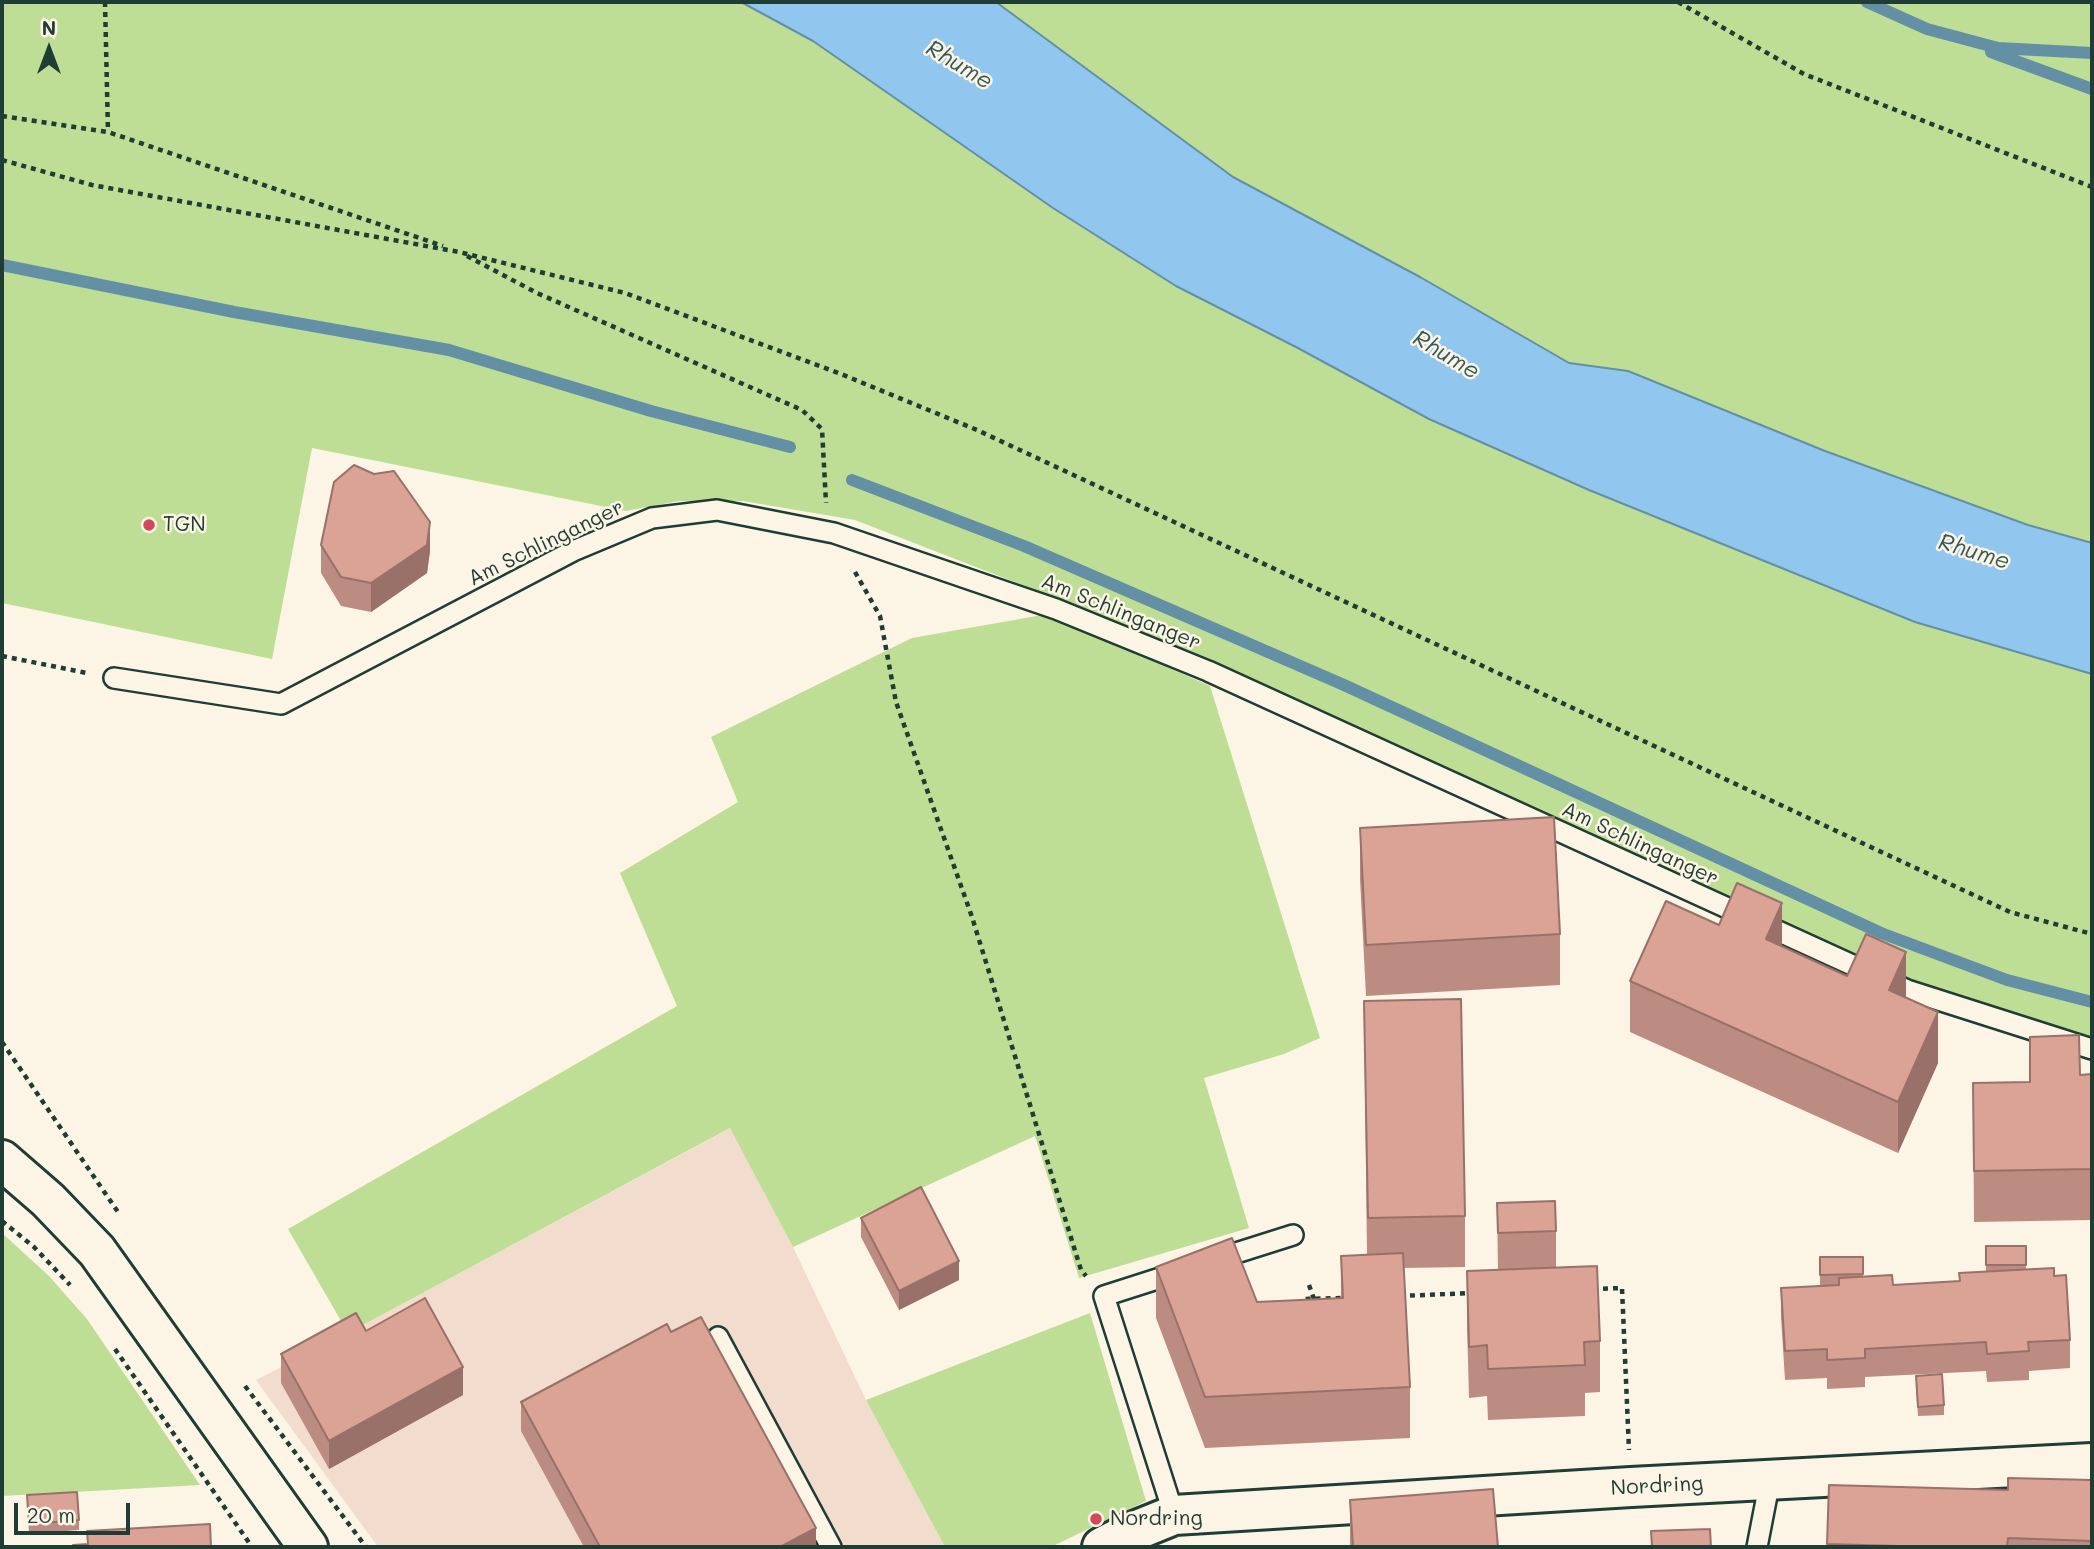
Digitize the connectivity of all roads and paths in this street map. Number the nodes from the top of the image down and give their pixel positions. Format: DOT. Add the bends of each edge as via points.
graph roads {
  1 [pos="105,2"];
  2 [pos="1678,2"];
  3 [pos="2,116"];
  4 [pos="108,132"];
  5 [pos="2,160"];
  6 [pos="2092,187"];
  7 [pos="459,252"];
  8 [pos="834,533"];
  9 [pos="2,656"];
  10 [pos="114,678"];
  11 [pos="2092,934"];
  12 [pos="2092,1049"];
  13 [pos="2,1160"];
  14 [pos="2,1221"];
  15 [pos="1293,1235"];
  16 [pos="1309,1285"];
  17 [pos="74,1289"];
  18 [pos="1583,1290"];
  19 [pos="1479,1293"];
  20 [pos="1104,1296"];
  21 [pos="1398,1296"];
  22 [pos="1356,1297"];
  23 [pos="1314,1299"];
  24 [pos="1294,1308"];
  25 [pos="718,1337"];
  26 [pos="111,1344"];
  27 [pos="2092,1463"];
  28 [pos="1770,1480"];
  29 [pos="1631,1487"];
  30 [pos="1174,1516"];
  31 [pos="252,1547"];
  32 [pos="308,1547"];
  33 [pos="831,1547"];
  34 [pos="1102,1547"];
  35 [pos="1757,1547"];
  1 -- 4 [label="path"];
  2 -- 6 [label="path" via="1804,74"];
  3 -- 4 [label="path"];
  4 -- 7 [label="path"];
  5 -- 7 [label="path" via="92,185"];
  7 -- 8 [label="path" via="537,293 802,410 822,429 824,495"];
  7 -- 11 [label="path" via="625,293 977,430 2010,912"];
  8 -- 10 [label="lane, Am Schlinganger" via="718,510 652,518 573,551 281,704"];
  8 -- 12 [label="lane, Am Schlinganger" via="1056,609 1208,671 1907,990"];
  8 -- 20 [label="path" via="880,616 896,702 972,917 1081,1270"];
  9 -- 10 [label="path"];
  13 -- 32 [label="street" via="96,1251"];
  14 -- 17 [label="path"];
  15 -- 20 [label="lane"];
  16 -- 23 [label="path"];
  18 -- 29 [label="path" via="1622,1289"];
  19 -- 21 [label="path"];
  20 -- 30 [label="lane"];
  22 -- 23 [label="path"];
  23 -- 24 [label="path" via="1302,1299"];
  25 -- 33 [label="lane"];
  26 -- 31 [label="path"];
  27 -- 28 [label="street, Nordring"];
  28 -- 29 [label="street, Nordring"];
  28 -- 35 [label="lane"];
  29 -- 30 [label="street, Nordring"];
  30 -- 34 [label="street, Nordring"];
}
